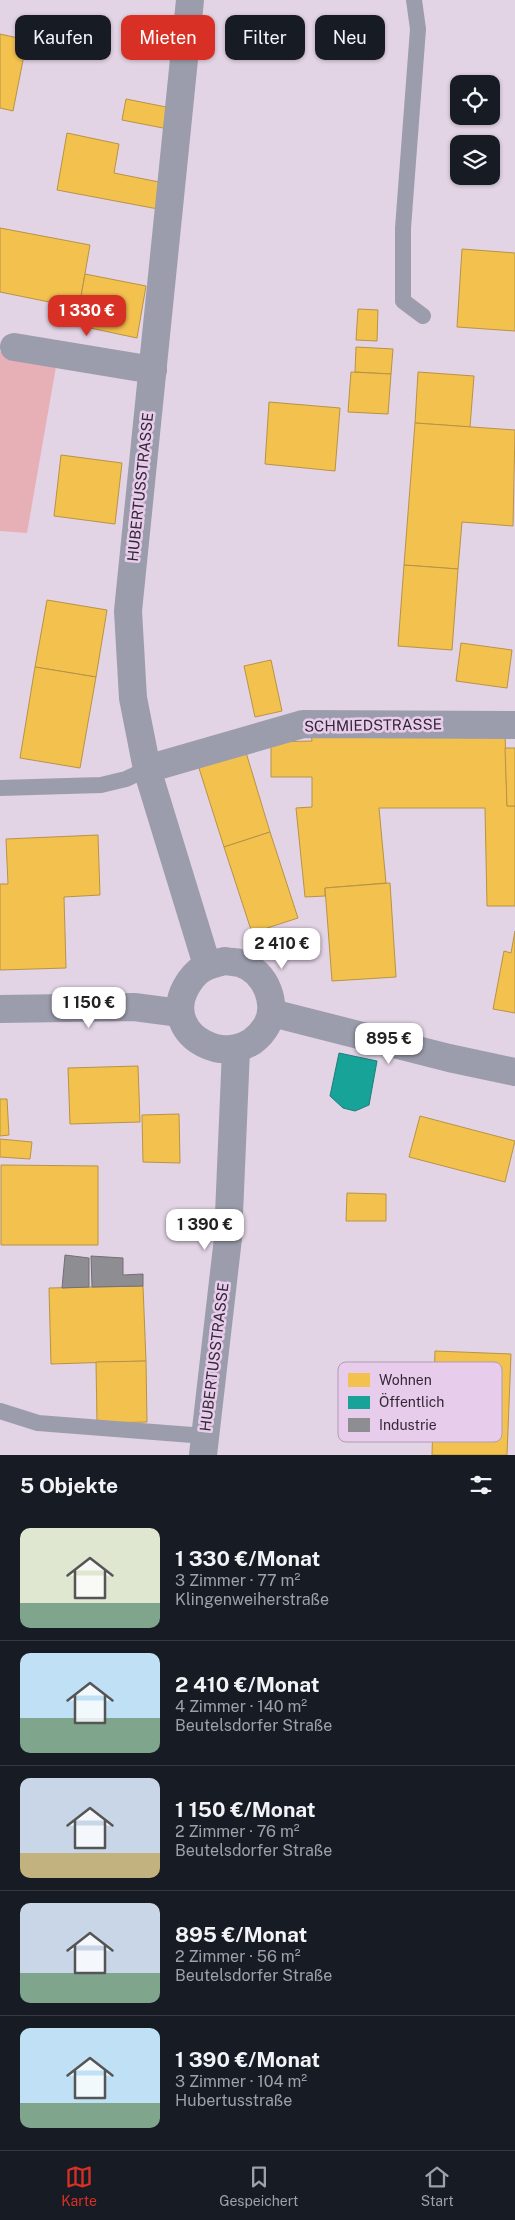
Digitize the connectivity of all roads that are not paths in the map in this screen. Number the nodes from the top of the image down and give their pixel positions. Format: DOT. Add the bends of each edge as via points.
graph roads {
  1 [pos="190,0"];
  2 [pos="414,0"];
  3 [pos="423,316"];
  4 [pos="7,346"];
  5 [pos="153,370"];
  6 [pos="515,725"];
  7 [pos="147,769"];
  8 [pos="0,788"];
  9 [pos="207,965"];
  10 [pos="0,1009"];
  11 [pos="180,1013"];
  12 [pos="272,1013"];
  13 [pos="236,1050"];
  14 [pos="515,1072"];
  15 [pos="0,1411"];
  16 [pos="204,1446"];
  1 -- 5 [label="street, HUBERTUSSTRASSE"];
  2 -- 3 [label="lane" via="418,29 403,228 403,301"];
  4 -- 5 [label="street"];
  5 -- 7 [label="street, HUBERTUSSTRASSE" via="128,611 132,698"];
  6 -- 7 [label="street, SCHMIEDSTRASSE" via="303,724"];
  7 -- 8 [label="lane" via="126,780 101,785"];
  7 -- 9 [label="street, HUBERTUSSTRASSE"];
  9 -- 11 [label="street" via="192,977 183,993"];
  9 -- 12 [label="street" via="225,961 241,963 254,971 265,983"];
  10 -- 11 [label="street" via="134,1007"];
  11 -- 13 [label="street" via="188,1030 200,1043 218,1050"];
  12 -- 13 [label="street" via="253,1042"];
  12 -- 14 [label="street"];
  13 -- 16 [label="street, HUBERTUSSTRASSE" via="228,1238"];
  15 -- 16 [label="lane" via="38,1423"];
}
